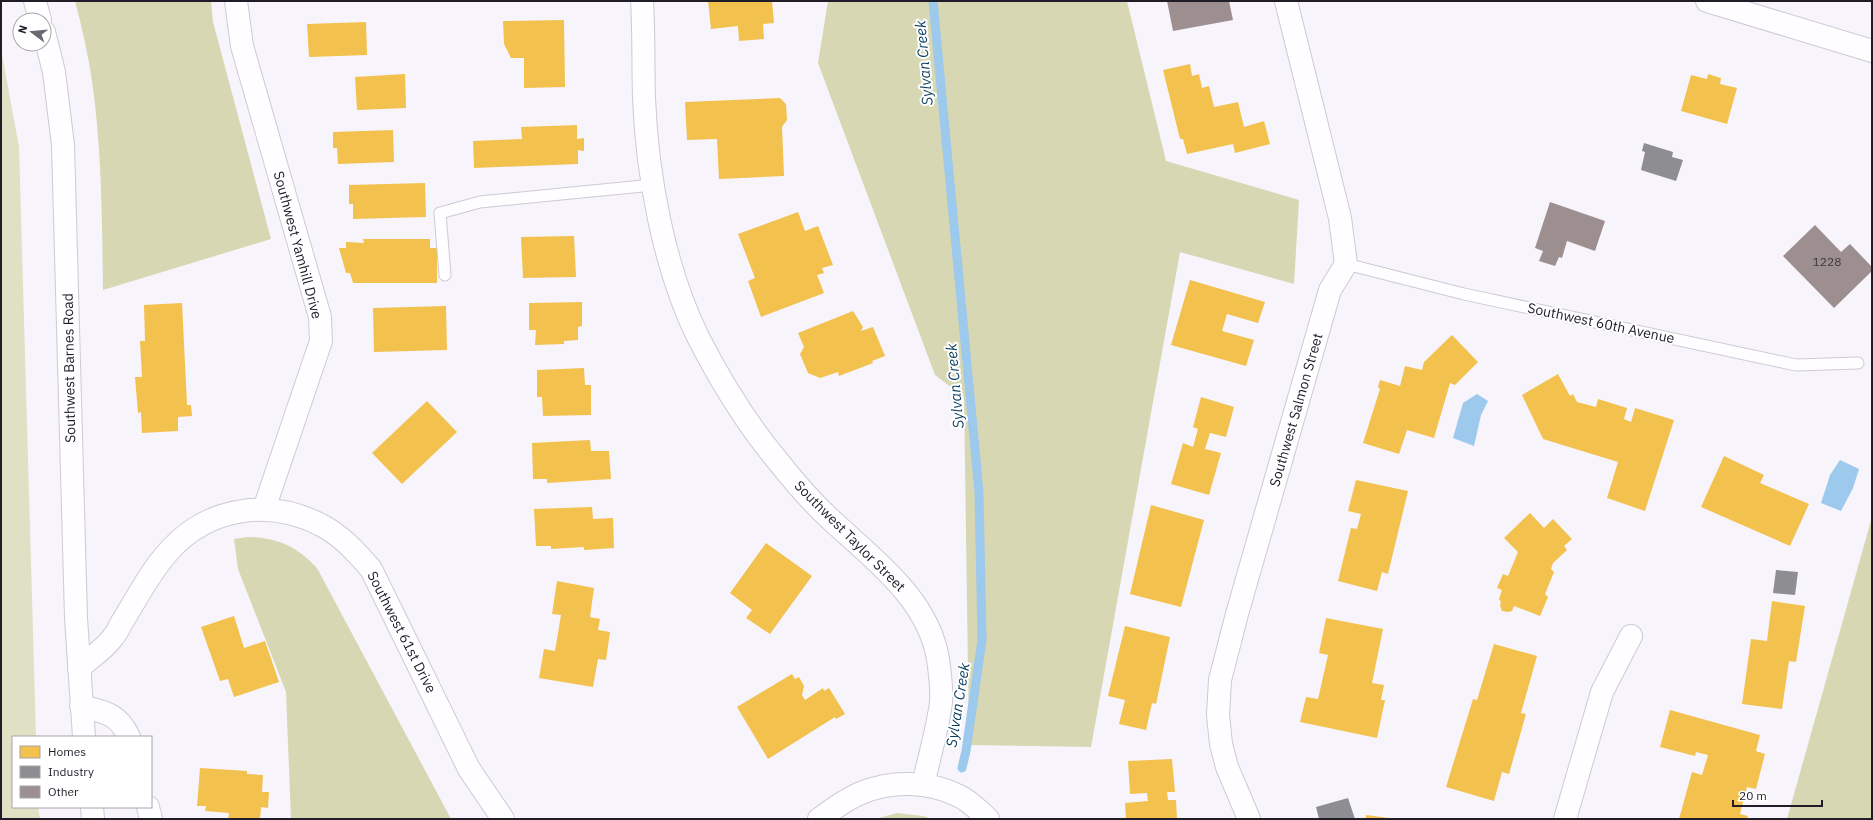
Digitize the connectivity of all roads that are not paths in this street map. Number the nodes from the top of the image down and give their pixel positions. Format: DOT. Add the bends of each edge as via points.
graph roads {
  1 [pos="35,1"];
  2 [pos="236,1"];
  3 [pos="642,1"];
  4 [pos="1286,1"];
  5 [pos="1707,1"];
  6 [pos="38,12"];
  7 [pos="1872,51"];
  8 [pos="49,52"];
  9 [pos="653,185"];
  10 [pos="1346,264"];
  11 [pos="445,275"];
  12 [pos="1858,363"];
  13 [pos="264,509"];
  14 [pos="1631,636"];
  15 [pos="79,668"];
  16 [pos="81,706"];
  17 [pos="84,736"];
  18 [pos="129,736"];
  19 [pos="923,785"];
  20 [pos="92,808"];
  21 [pos="148,808"];
  22 [pos="93,819"];
  23 [pos="151,819"];
  24 [pos="503,819"];
  25 [pos="819,819"];
  26 [pos="988,819"];
  27 [pos="1249,819"];
  28 [pos="1565,819"];
  1 -- 6 [label="street"];
  2 -- 13 [label="street, Southwest Yamhill Drive" via="242,46 320,317 320,341"];
  3 -- 9 [label="street, Southwest Taylor Street" via="644,100"];
  4 -- 10 [label="street" via="1338,211"];
  5 -- 7 [label="street"];
  8 -- 15 [label="street, Southwest Barnes Road" via="54,72 62,145"];
  9 -- 11 [label="lane" via="480,202 440,213"];
  9 -- 19 [label="street, Southwest Taylor Street" via="673,272 684,306 734,400 776,459 824,513 907,593 926,621 938,658 941,701"];
  10 -- 12 [label="lane, Southwest 60th Avenue" via="1464,294 1796,365"];
  10 -- 27 [label="street, Southwest Salmon Street" via="1330,290 1220,680 1218,715 1221,744 1227,767"];
  13 -- 15 [label="street, Southwest 61st Drive" via="213,518 188,533 169,551 154,571 113,638"];
  13 -- 24 [label="street, Southwest 61st Drive" via="305,518 322,525 354,550 371,569 466,762"];
  14 -- 28 [label="street" via="1602,692"];
  15 -- 16 [label="street, Southwest Barnes Road"];
  16 -- 17 [label="street, Southwest Barnes Road"];
  16 -- 18 [label="street" via="106,712 117,718 124,725"];
  19 -- 25 [label="street" via="878,787 860,793"];
  19 -- 26 [label="street" via="960,796"];
  20 -- 22 [label="street"];
  21 -- 23 [label="street"];
}
